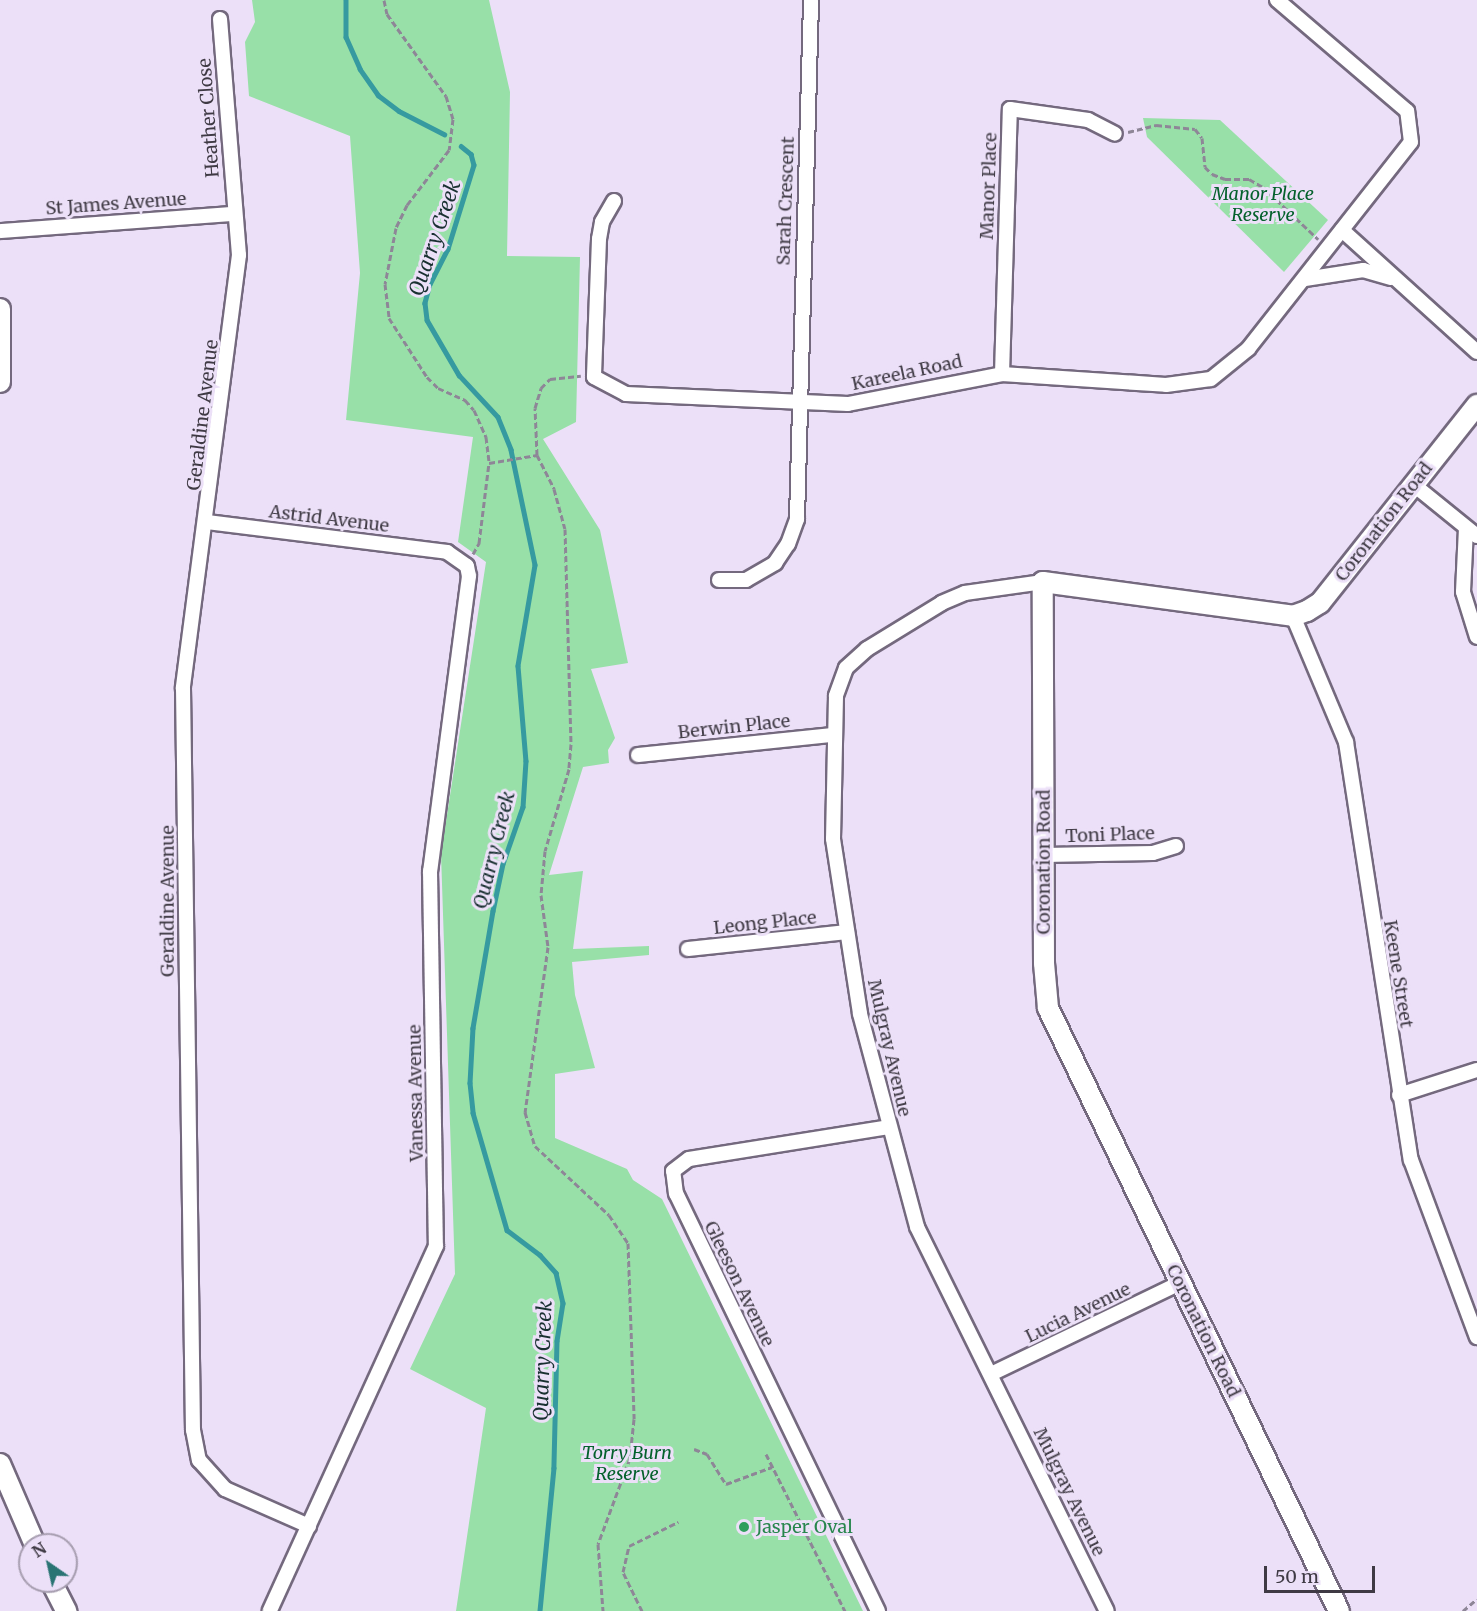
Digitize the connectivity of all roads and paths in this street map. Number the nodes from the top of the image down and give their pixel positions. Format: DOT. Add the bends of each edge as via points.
graph roads {
  1 [pos="384,0"];
  2 [pos="811,0"];
  3 [pos="1277,0"];
  4 [pos="220,19"];
  5 [pos="1115,134"];
  6 [pos="614,201"];
  7 [pos="234,214"];
  8 [pos="1342,230"];
  9 [pos="0,231"];
  10 [pos="1329,250"];
  11 [pos="1305,279"];
  12 [pos="1393,279"];
  13 [pos="0,309"];
  14 [pos="1477,352"];
  15 [pos="1,355"];
  16 [pos="1002,374"];
  17 [pos="594,377"];
  18 [pos="0,382"];
  19 [pos="797,403"];
  20 [pos="1477,405"];
  21 [pos="537,455"];
  22 [pos="489,463"];
  23 [pos="1414,485"];
  24 [pos="207,522"];
  25 [pos="1472,532"];
  26 [pos="467,566"];
  27 [pos="719,580"];
  28 [pos="1043,582"];
  29 [pos="1293,616"];
  30 [pos="1477,637"];
  31 [pos="833,735"];
  32 [pos="638,755"];
  33 [pos="1176,846"];
  34 [pos="1044,855"];
  35 [pos="847,932"];
  36 [pos="688,949"];
  37 [pos="1477,1070"];
  38 [pos="1399,1095"];
  39 [pos="888,1127"];
  40 [pos="1180,1283"];
  41 [pos="1477,1336"];
  42 [pos="991,1374"];
  43 [pos="694,1449"];
  44 [pos="766,1454"];
  45 [pos="0,1464"];
  46 [pos="772,1467"];
  47 [pos="678,1522"];
  48 [pos="309,1526"];
  49 [pos="30,1533"];
  50 [pos="57,1593"];
  51 [pos="1477,1599"];
  52 [pos="66,1611"];
  53 [pos="270,1611"];
  54 [pos="603,1611"];
  55 [pos="642,1611"];
  56 [pos="845,1611"];
  57 [pos="878,1611"];
  58 [pos="1107,1611"];
  59 [pos="1339,1611"];
  60 [pos="1462,1611"];
  1 -- 22 [label="path" via="387,14 446,96 453,119 449,150 407,205 396,228 385,284 389,318 433,382 474,410 486,437"];
  2 -- 19 [label="street, Sarah Crescent"];
  3 -- 8 [label="street" via="1407,111 1411,142"];
  4 -- 7 [label="street, Heather Close"];
  5 -- 10 [label="path" via="1156,125 1195,129 1202,138 1205,167 1212,174 1225,179 1249,179 1263,187"];
  5 -- 16 [label="street, Manor Place" via="1088,120 1010,109"];
  6 -- 17 [label="street" via="599,239"];
  7 -- 9 [label="street, St James Avenue"];
  7 -- 24 [label="street, Geraldine Avenue" via="239,255"];
  8 -- 10 [label="street, Kareela Road"];
  8 -- 12 [label="street"];
  10 -- 11 [label="street, Kareela Road"];
  11 -- 12 [label="street" via="1363,270"];
  11 -- 16 [label="street, Kareela Road" via="1248,349 1211,380 1166,386"];
  12 -- 14 [label="street"];
  13 -- 15 [label="street"];
  15 -- 18 [label="street"];
  16 -- 19 [label="street, Kareela Road" via="848,404"];
  17 -- 19 [label="street, Kareela Road" via="626,394"];
  17 -- 21 [label="path" via="550,379 541,388 535,420"];
  19 -- 27 [label="street, Sarah Crescent" via="797,519 788,544 764,571 746,580"];
  20 -- 23 [label="street, Coronation Road"];
  21 -- 22 [label="path"];
  21 -- 54 [label="path" via="554,489 565,529 571,744 569,769 545,851 541,895 548,947 525,1112 535,1146 609,1215 628,1243 634,1419 630,1458 598,1544"];
  22 -- 26 [label="path" via="479,543"];
  23 -- 25 [label="street"];
  23 -- 29 [label="street, Coronation Road" via="1320,603"];
  24 -- 26 [label="street, Astrid Avenue" via="447,552"];
  24 -- 48 [label="street, Geraldine Avenue" via="183,688 193,1430 199,1460 225,1489"];
  25 -- 30 [label="street" via="1463,592"];
  26 -- 48 [label="street, Vanessa Avenue" via="462,643 430,870 436,1246"];
  28 -- 29 [label="street"];
  28 -- 31 [label="street, Mulgray Avenue" via="965,593 867,649 846,668 839,682"];
  28 -- 34 [label="street, Coronation Road"];
  29 -- 38 [label="street, Keene Street" via="1346,742"];
  31 -- 32 [label="street, Berwin Place"];
  31 -- 35 [label="street, Mulgray Avenue" via="833,839"];
  33 -- 34 [label="street, Toni Place" via="1153,853"];
  34 -- 40 [label="street, Coronation Road" via="1044,991 1048,1008"];
  35 -- 36 [label="street, Leong Place"];
  35 -- 39 [label="street, Mulgray Avenue" via="860,1014"];
  37 -- 38 [label="street"];
  38 -- 41 [label="street, Keene Street" via="1411,1160"];
  39 -- 42 [label="street, Mulgray Avenue" via="917,1227"];
  39 -- 57 [label="street, Gleeson Avenue" via="689,1159 673,1171 676,1194"];
  40 -- 42 [label="street, Lucia Avenue"];
  40 -- 59 [label="street, Coronation Road"];
  42 -- 58 [label="street, Mulgray Avenue"];
  43 -- 46 [label="path" via="707,1454 726,1484"];
  44 -- 46 [label="path"];
  45 -- 49 [label="street"];
  46 -- 56 [label="path"];
  47 -- 55 [label="path" via="628,1546 623,1572"];
  48 -- 53 [label="street, Vanessa Avenue"];
  50 -- 52 [label="street"];
  51 -- 60 [label="path"];
}
